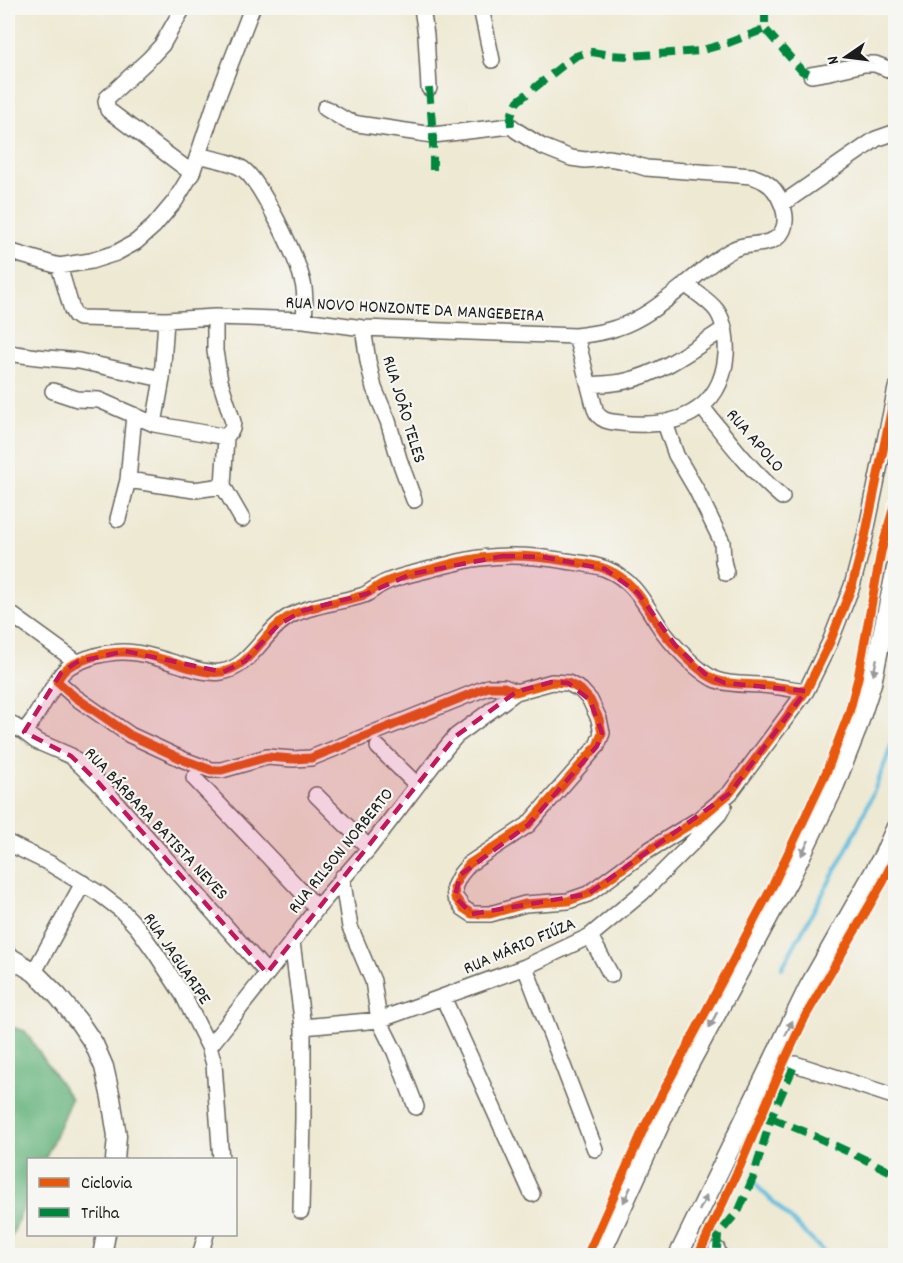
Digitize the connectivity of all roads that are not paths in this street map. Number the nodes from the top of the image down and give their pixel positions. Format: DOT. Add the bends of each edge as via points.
graph roads {
  1 [pos="183,8"];
  2 [pos="252,8"];
  3 [pos="422,8"];
  4 [pos="481,8"];
  5 [pos="492,60"];
  6 [pos="896,72"];
  7 [pos="811,75"];
  8 [pos="429,88"];
  9 [pos="325,108"];
  10 [pos="896,132"];
  11 [pos="198,155"];
  12 [pos="192,173"];
  13 [pos="782,204"];
  14 [pos="8,251"];
  15 [pos="59,266"];
  16 [pos="685,284"];
  17 [pos="215,316"];
  18 [pos="166,320"];
  19 [pos="304,320"];
  20 [pos="363,328"];
  21 [pos="724,329"];
  22 [pos="576,336"];
  23 [pos="8,353"];
  24 [pos="162,379"];
  25 [pos="589,385"];
  26 [pos="896,388"];
  27 [pos="52,391"];
  28 [pos="702,407"];
  29 [pos="134,415"];
  30 [pos="665,423"];
  31 [pos="154,424"];
  32 [pos="226,437"];
  33 [pos="128,480"];
  34 [pos="223,486"];
  35 [pos="782,497"];
  36 [pos="414,500"];
  37 [pos="118,519"];
  38 [pos="243,519"];
  39 [pos="896,568"];
  40 [pos="726,573"];
  41 [pos="8,612"];
  42 [pos="77,662"];
  43 [pos="57,681"];
  44 [pos="806,691"];
  45 [pos="516,692"];
  46 [pos="8,722"];
  47 [pos="24,732"];
  48 [pos="378,747"];
  49 [pos="194,778"];
  50 [pos="417,785"];
  51 [pos="730,794"];
  52 [pos="316,795"];
  53 [pos="896,827"];
  54 [pos="8,843"];
  55 [pos="369,848"];
  56 [pos="342,877"];
  57 [pos="83,882"];
  58 [pos="317,908"];
  59 [pos="590,936"];
  60 [pos="292,942"];
  61 [pos="8,956"];
  62 [pos="525,967"];
  63 [pos="34,972"];
  64 [pos="267,973"];
  65 [pos="611,975"];
  66 [pos="443,997"];
  67 [pos="379,1020"];
  68 [pos="303,1027"];
  69 [pos="209,1047"];
  70 [pos="795,1064"];
  71 [pos="896,1097"];
  72 [pos="416,1107"];
  73 [pos="595,1149"];
  74 [pos="115,1158"];
  75 [pos="221,1158"];
  76 [pos="532,1194"];
  77 [pos="301,1211"];
  78 [pos="106,1236"];
  79 [pos="205,1236"];
  80 [pos="102,1256"];
  81 [pos="200,1256"];
  82 [pos="600,1256"];
  83 [pos="678,1256"];
  1 -- 12 [label="street" via="162,45 106,101 108,110"];
  2 -- 11 [label="street"];
  3 -- 8 [label="street"];
  4 -- 5 [label="street"];
  6 -- 7 [label="street" via="864,64"];
  9 -- 13 [label="street" via="358,124 433,135 511,126 541,146 571,158 608,158 646,168 752,176 774,189"];
  10 -- 13 [label="street" via="876,139"];
  11 -- 12 [label="street"];
  11 -- 19 [label="street" via="241,168 261,192 299,267 304,285"];
  12 -- 15 [label="street" via="176,201 136,242 91,261"];
  13 -- 16 [label="street, RUA NOVO HONZONTE DA MANGEBEIRA" via="785,221 783,231 776,237 758,245 734,248"];
  14 -- 15 [label="street"];
  15 -- 18 [label="street, RUA NOVO HONZONTE DA MANGEBEIRA" via="72,310 79,318"];
  16 -- 21 [label="street" via="715,308"];
  16 -- 22 [label="street, RUA NOVO HONZONTE DA MANGEBEIRA" via="640,318 595,334"];
  17 -- 18 [label="street, RUA NOVO HONZONTE DA MANGEBEIRA"];
  17 -- 19 [label="street, RUA NOVO HONZONTE DA MANGEBEIRA"];
  17 -- 32 [label="street" via="215,351 232,422"];
  18 -- 24 [label="street"];
  19 -- 20 [label="street, RUA NOVO HONZONTE DA MANGEBEIRA"];
  20 -- 22 [label="street, RUA NOVO HONZONTE DA MANGEBEIRA"];
  20 -- 36 [label="street, RUA JOÃO TELES" via="374,388"];
  21 -- 25 [label="street" via="652,372 627,381"];
  21 -- 28 [label="street" via="726,351 720,382"];
  22 -- 25 [label="street"];
  23 -- 24 [label="street"];
  24 -- 31 [label="street"];
  25 -- 30 [label="street" via="596,414 606,421"];
  26 -- 44 [label="street" via="852,586"];
  27 -- 29 [label="street" via="77,399 99,400"];
  28 -- 30 [label="street"];
  28 -- 35 [label="street, RUA APOLO" via="745,461"];
  29 -- 31 [label="street"];
  29 -- 33 [label="street"];
  30 -- 40 [label="street" via="676,455 722,542"];
  31 -- 32 [label="street"];
  32 -- 34 [label="street"];
  33 -- 34 [label="street" via="194,490"];
  33 -- 37 [label="street"];
  34 -- 38 [label="street"];
  39 -- 82 [label="main road, one-way" via="872,683 833,790 677,1087"];
  41 -- 42 [label="street"];
  42 -- 43 [label="street" via="61,673"];
  42 -- 44 [label="street" via="126,651 194,669 223,672 245,661 278,625 302,611 366,594 383,583 411,574 478,558 543,557 616,574 638,593 675,645 715,680"];
  43 -- 45 [label="street" via="130,735 211,770 267,757 311,758 488,687"];
  43 -- 47 [label="street"];
  44 -- 51 [label="street"];
  45 -- 50 [label="street, RUA RILSON NORBERTO" via="456,736"];
  45 -- 51 [label="street" via="552,682 568,683 590,700 602,733 597,746 528,825 469,864 460,875 454,887 455,897 472,914 568,901 588,894"];
  46 -- 47 [label="street, RUA BÁRBARA BATISTA NEVES"];
  47 -- 64 [label="street, RUA BÁRBARA BATISTA NEVES" via="71,756 98,782"];
  48 -- 50 [label="street"];
  49 -- 58 [label="street"];
  50 -- 55 [label="street, RUA RILSON NORBERTO"];
  51 -- 59 [label="street, RUA MÁRIO FIÚZA" via="719,814 690,845 643,892"];
  52 -- 55 [label="street"];
  83 -- 53 [label="main road, one-way" via="808,988"];
  54 -- 57 [label="street, RUA JAGUARIPE"];
  55 -- 56 [label="street, RUA RILSON NORBERTO"];
  56 -- 58 [label="street, RUA RILSON NORBERTO"];
  56 -- 67 [label="street" via="350,927 373,981"];
  57 -- 63 [label="street"];
  57 -- 69 [label="street, RUA JAGUARIPE" via="137,927 183,995"];
  58 -- 60 [label="street, RUA RILSON NORBERTO"];
  59 -- 62 [label="street, RUA MÁRIO FIÚZA"];
  59 -- 65 [label="street"];
  60 -- 64 [label="street, RUA RILSON NORBERTO"];
  60 -- 68 [label="street"];
  61 -- 63 [label="main road"];
  62 -- 66 [label="street, RUA MÁRIO FIÚZA"];
  62 -- 73 [label="street"];
  63 -- 74 [label="main road" via="94,1044 111,1098 117,1136"];
  64 -- 69 [label="street, RUA RILSON NORBERTO"];
  66 -- 67 [label="street, RUA MÁRIO FIÚZA"];
  66 -- 76 [label="street"];
  67 -- 68 [label="street, RUA MÁRIO FIÚZA"];
  67 -- 72 [label="street"];
  68 -- 77 [label="street"];
  69 -- 75 [label="street, RUA JAGUARIPE"];
  70 -- 71 [label="street"];
  78 -- 80 [label="main road"];
  79 -- 81 [label="street"];
}
